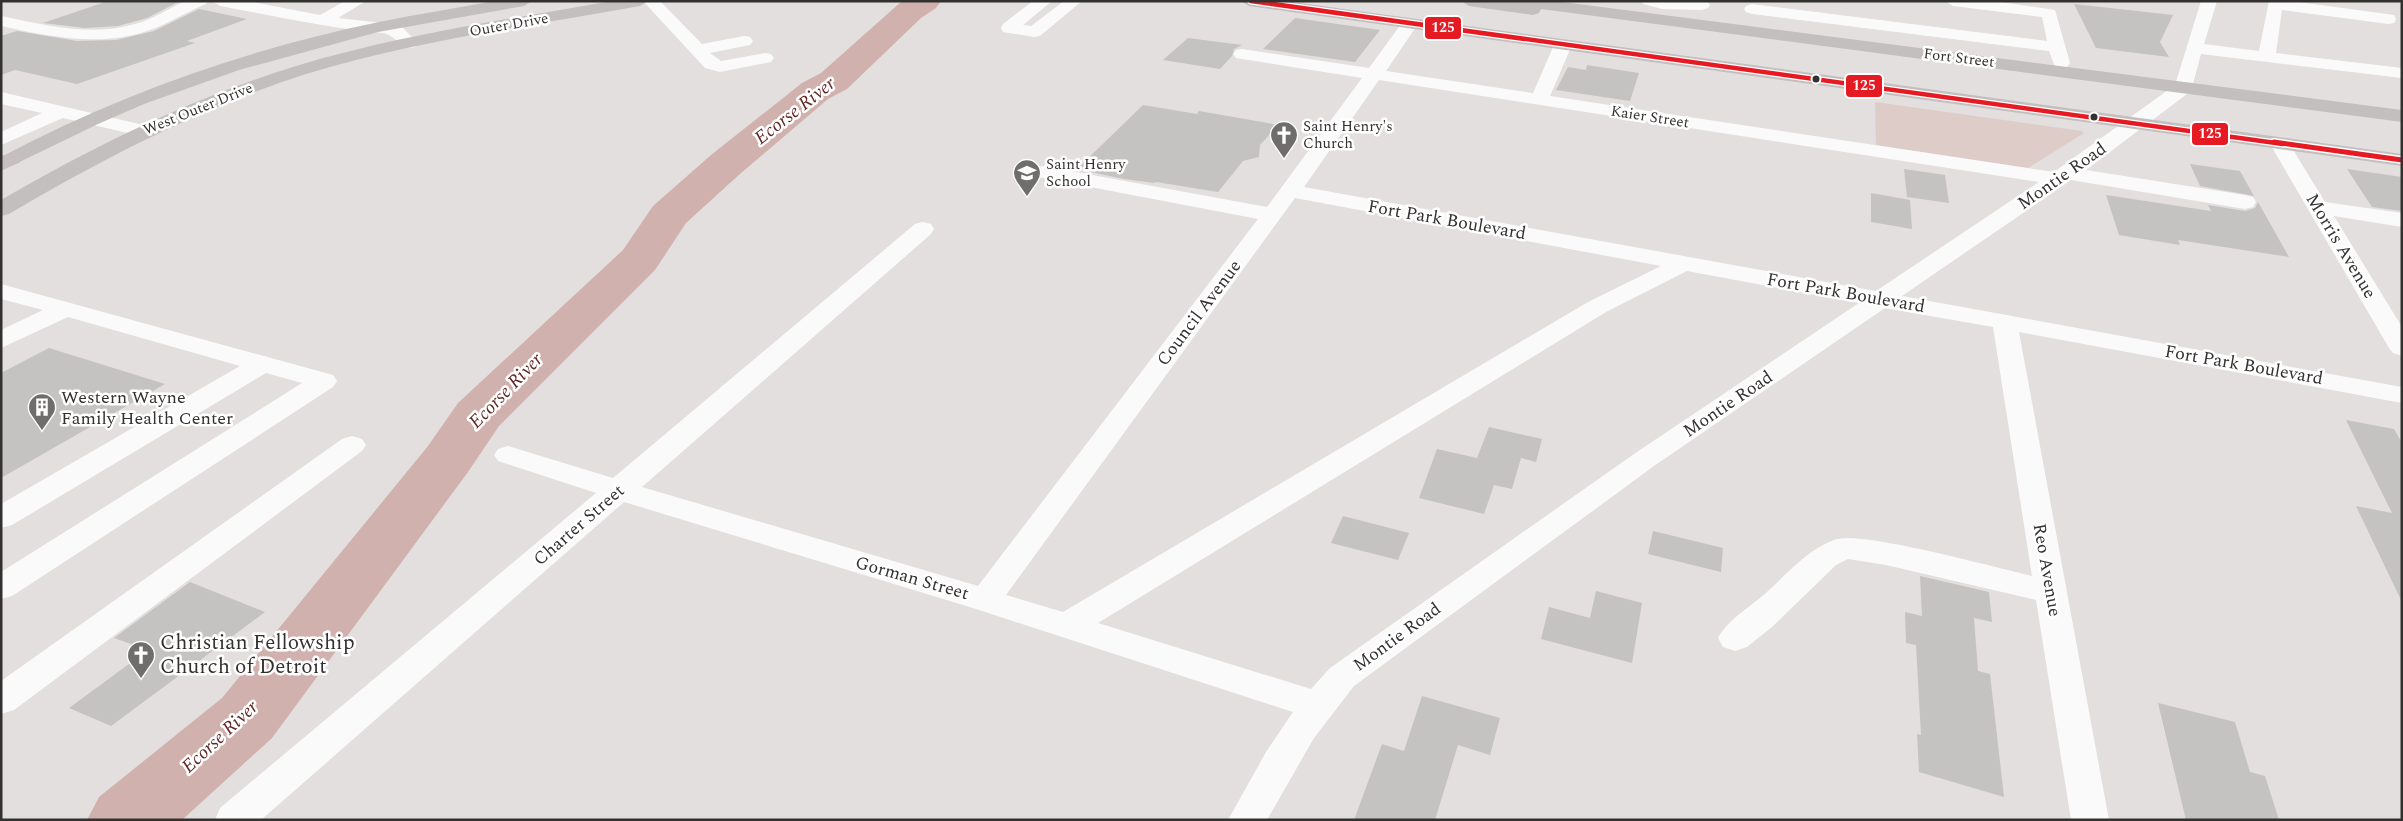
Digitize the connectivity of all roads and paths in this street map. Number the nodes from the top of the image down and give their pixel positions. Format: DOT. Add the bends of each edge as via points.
graph roads {
  1 [pos="200,1"];
  2 [pos="220,1"];
  3 [pos="358,1"];
  4 [pos="524,1"];
  5 [pos="640,1"];
  6 [pos="651,1"];
  7 [pos="1044,1"];
  8 [pos="1074,1"];
  9 [pos="1249,1"];
  10 [pos="1469,1"];
  11 [pos="1515,1"];
  12 [pos="1700,1"];
  13 [pos="1952,1"];
  14 [pos="2209,1"];
  15 [pos="2391,1"];
  16 [pos="605,4"];
  17 [pos="1577,5"];
  18 [pos="1753,5"];
  19 [pos="1655,8"];
  20 [pos="2067,12"];
  21 [pos="2049,14"];
  22 [pos="1406,15"];
  23 [pos="2395,16"];
  24 [pos="322,20"];
  25 [pos="1,21"];
  26 [pos="379,27"];
  27 [pos="1740,30"];
  28 [pos="744,41"];
  29 [pos="409,43"];
  30 [pos="1563,45"];
  31 [pos="2057,47"];
  32 [pos="2194,48"];
  33 [pos="2268,49"];
  34 [pos="698,50"];
  35 [pos="1242,54"];
  36 [pos="765,58"];
  37 [pos="2402,58"];
  38 [pos="2063,72"];
  39 [pos="2402,73"];
  40 [pos="1374,75"];
  41 [pos="2184,88"];
  42 [pos="1,98"];
  43 [pos="1538,100"];
  44 [pos="61,112"];
  45 [pos="2402,116"];
  46 [pos="91,120"];
  47 [pos="2135,124"];
  48 [pos="145,130"];
  49 [pos="1,139"];
  50 [pos="2289,145"];
  51 [pos="2402,151"];
  52 [pos="2402,160"];
  53 [pos="5,162"];
  54 [pos="1044,172"];
  55 [pos="2063,176"];
  56 [pos="45,182"];
  57 [pos="1290,191"];
  58 [pos="2245,202"];
  59 [pos="2318,207"];
  60 [pos="1,209"];
  61 [pos="1272,215"];
  62 [pos="2402,220"];
  63 [pos="923,229"];
  64 [pos="1685,263"];
  65 [pos="5,295"];
  66 [pos="1880,299"];
  67 [pos="66,309"];
  68 [pos="2004,321"];
  69 [pos="1,340"];
  70 [pos="2402,348"];
  71 [pos="262,364"];
  72 [pos="2402,394"];
  73 [pos="352,445"];
  74 [pos="508,455"];
  75 [pos="619,490"];
  76 [pos="1,518"];
  77 [pos="1,588"];
  78 [pos="2051,592"];
  79 [pos="985,600"];
  80 [pos="1067,626"];
  81 [pos="1735,638"];
  82 [pos="1,700"];
  83 [pos="1316,705"];
  84 [pos="234,820"];
  85 [pos="1247,820"];
  86 [pos="2090,820"];
  1 -- 25 [label="street" via="143,27 88,37"];
  2 -- 24 [label="street"];
  3 -- 24 [label="street"];
  4 -- 26 [label="main road, West Outer Drive"];
  5 -- 16 [label="main road, Outer Drive"];
  6 -- 34 [label="street"];
  7 -- 8 [label="street" via="1009,28 1034,32"];
  9 -- 22 [label="main road"];
  10 -- 27 [label="main road" via="1658,26"];
  11 -- 17 [label="main road, Fort Street"];
  12 -- 19 [label="street" via="1702,4"];
  13 -- 21 [label="street"];
  14 -- 32 [label="street"];
  15 -- 23 [label="street"];
  16 -- 29 [label="main road, Outer Drive"];
  17 -- 19 [label="main road, Fort Street"];
  18 -- 27 [label="street"];
  18 -- 31 [label="street"];
  19 -- 27 [label="main road, Fort Street"];
  20 -- 21 [label="street"];
  21 -- 31 [label="street"];
  22 -- 30 [label="main road"];
  22 -- 40 [label="street, Council Avenue"];
  23 -- 33 [label="street" via="2275,4"];
  24 -- 26 [label="street"];
  26 -- 29 [label="street" via="394,29"];
  26 -- 46 [label="main road, West Outer Drive" via="210,74"];
  27 -- 38 [label="main road, Fort Street"];
  28 -- 34 [label="street"];
  29 -- 48 [label="main road, West Outer Drive" via="266,82"];
  30 -- 43 [label="street"];
  30 -- 47 [label="main road"];
  31 -- 38 [label="street"];
  32 -- 33 [label="street"];
  32 -- 41 [label="street"];
  33 -- 37 [label="street"];
  33 -- 39 [label="street"];
  34 -- 36 [label="street" via="711,64 720,67"];
  35 -- 40 [label="street, Kaier Street"];
  38 -- 41 [label="main road, Fort Street"];
  40 -- 43 [label="street, Kaier Street"];
  40 -- 57 [label="street, Council Avenue"];
  41 -- 45 [label="main road, Fort Street"];
  41 -- 47 [label="street, Montie Road"];
  42 -- 44 [label="street"];
  43 -- 55 [label="street, Kaier Street"];
  44 -- 46 [label="street"];
  44 -- 49 [label="street"];
  46 -- 48 [label="street"];
  46 -- 53 [label="main road, West Outer Drive"];
  47 -- 50 [label="main road"];
  47 -- 55 [label="street, Montie Road"];
  48 -- 56 [label="main road, West Outer Drive"];
  50 -- 51 [label="main road" via="2343,143"];
  50 -- 52 [label="main road"];
  50 -- 59 [label="street, Morris Avenue"];
  53 -- 56 [label="main road" via="48,151 70,153"];
  54 -- 61 [label="street"];
  55 -- 58 [label="street, Kaier Street"];
  55 -- 66 [label="street, Montie Road"];
  56 -- 60 [label="main road, West Outer Drive"];
  57 -- 61 [label="street, Council Avenue"];
  57 -- 64 [label="street, Fort Park Boulevard"];
  59 -- 62 [label="street"];
  59 -- 70 [label="street, Morris Avenue"];
  61 -- 79 [label="street, Council Avenue"];
  63 -- 75 [label="street, Charter Street"];
  64 -- 66 [label="street, Fort Park Boulevard"];
  64 -- 80 [label="street" via="1597,307"];
  65 -- 67 [label="street"];
  66 -- 68 [label="street, Fort Park Boulevard"];
  66 -- 83 [label="street, Montie Road" via="1644,460 1342,677"];
  67 -- 69 [label="street"];
  67 -- 71 [label="street"];
  68 -- 72 [label="street, Fort Park Boulevard"];
  68 -- 78 [label="street, Reo Avenue"];
  71 -- 76 [label="street"];
  71 -- 77 [label="street" via="324,381"];
  73 -- 82 [label="street"];
  74 -- 75 [label="street, Gorman Street"];
  75 -- 79 [label="street, Gorman Street"];
  75 -- 84 [label="street, Charter Street"];
  78 -- 81 [label="street" via="1886,554 1845,548 1825,557"];
  78 -- 86 [label="street, Reo Avenue"];
  79 -- 80 [label="street, Gorman Street"];
  80 -- 83 [label="street, Gorman Street"];
  83 -- 85 [label="street, Montie Road" via="1291,740"];
}
